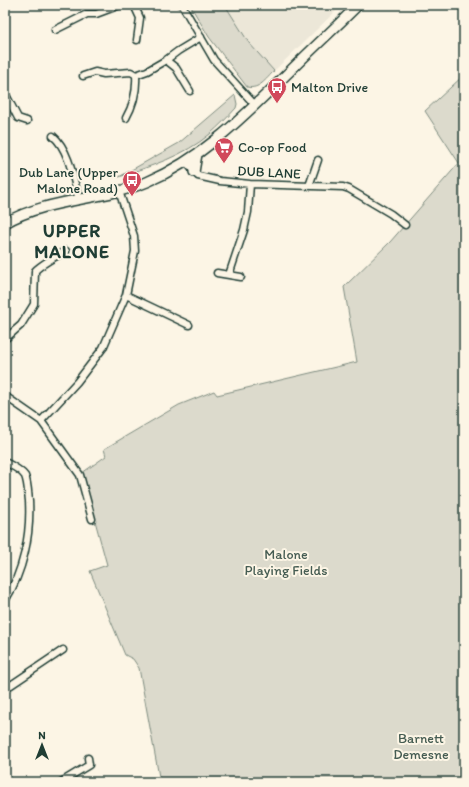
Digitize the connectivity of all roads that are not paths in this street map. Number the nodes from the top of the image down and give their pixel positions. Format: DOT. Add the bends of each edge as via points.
graph roads {
  1 [pos="119,5"];
  2 [pos="134,5"];
  3 [pos="182,5"];
  4 [pos="358,5"];
  5 [pos="55,30"];
  6 [pos="201,37"];
  7 [pos="137,40"];
  8 [pos="166,60"];
  9 [pos="136,75"];
  10 [pos="83,76"];
  11 [pos="190,91"];
  12 [pos="6,96"];
  13 [pos="255,105"];
  14 [pos="126,118"];
  15 [pos="27,121"];
  16 [pos="53,136"];
  17 [pos="197,154"];
  18 [pos="318,160"];
  19 [pos="186,162"];
  20 [pos="194,172"];
  21 [pos="250,184"];
  22 [pos="309,186"];
  23 [pos="119,191"];
  24 [pos="79,200"];
  25 [pos="5,223"];
  26 [pos="405,225"];
  27 [pos="66,251"];
  28 [pos="217,273"];
  29 [pos="229,275"];
  30 [pos="241,277"];
  31 [pos="126,295"];
  32 [pos="188,325"];
  33 [pos="5,338"];
  34 [pos="5,396"];
  35 [pos="41,421"];
  36 [pos="5,462"];
  37 [pos="92,519"];
  38 [pos="5,601"];
  39 [pos="63,650"];
  40 [pos="6,686"];
  41 [pos="88,758"];
  42 [pos="61,782"];
  1 -- 5 [label="street" via="96,14 87,14"];
  2 -- 7 [label="street" via="140,18"];
  3 -- 6 [label="street"];
  4 -- 13 [label="main road"];
  6 -- 8 [label="street"];
  6 -- 13 [label="street" via="214,60"];
  8 -- 9 [label="street"];
  8 -- 11 [label="street" via="176,68"];
  9 -- 10 [label="street" via="131,72 95,72"];
  9 -- 14 [label="street" via="132,108"];
  12 -- 15 [label="street" via="18,118"];
  13 -- 17 [label="main road"];
  16 -- 24 [label="street" via="60,141"];
  17 -- 19 [label="main road"];
  17 -- 20 [label="main road"];
  18 -- 22 [label="street, DUB LANE"];
  19 -- 20 [label="street"];
  19 -- 23 [label="main road" via="145,183"];
  20 -- 21 [label="street, DUB LANE" via="204,178"];
  21 -- 22 [label="street, DUB LANE"];
  21 -- 29 [label="street" via="244,230"];
  22 -- 26 [label="street, DUB LANE" via="349,189"];
  23 -- 24 [label="main road"];
  23 -- 31 [label="street" via="134,236 135,251"];
  24 -- 25 [label="main road" via="29,212"];
  27 -- 33 [label="street" via="37,268 34,304 21,325"];
  28 -- 29 [label="street"];
  29 -- 30 [label="street"];
  31 -- 32 [label="street"];
  31 -- 35 [label="street" via="103,348 77,382"];
  34 -- 35 [label="street"];
  35 -- 37 [label="street" via="80,475"];
  36 -- 38 [label="street" via="14,466 24,476 28,492 29,530 21,568"];
  39 -- 40 [label="street"];
  41 -- 42 [label="street" via="89,765"];
}
